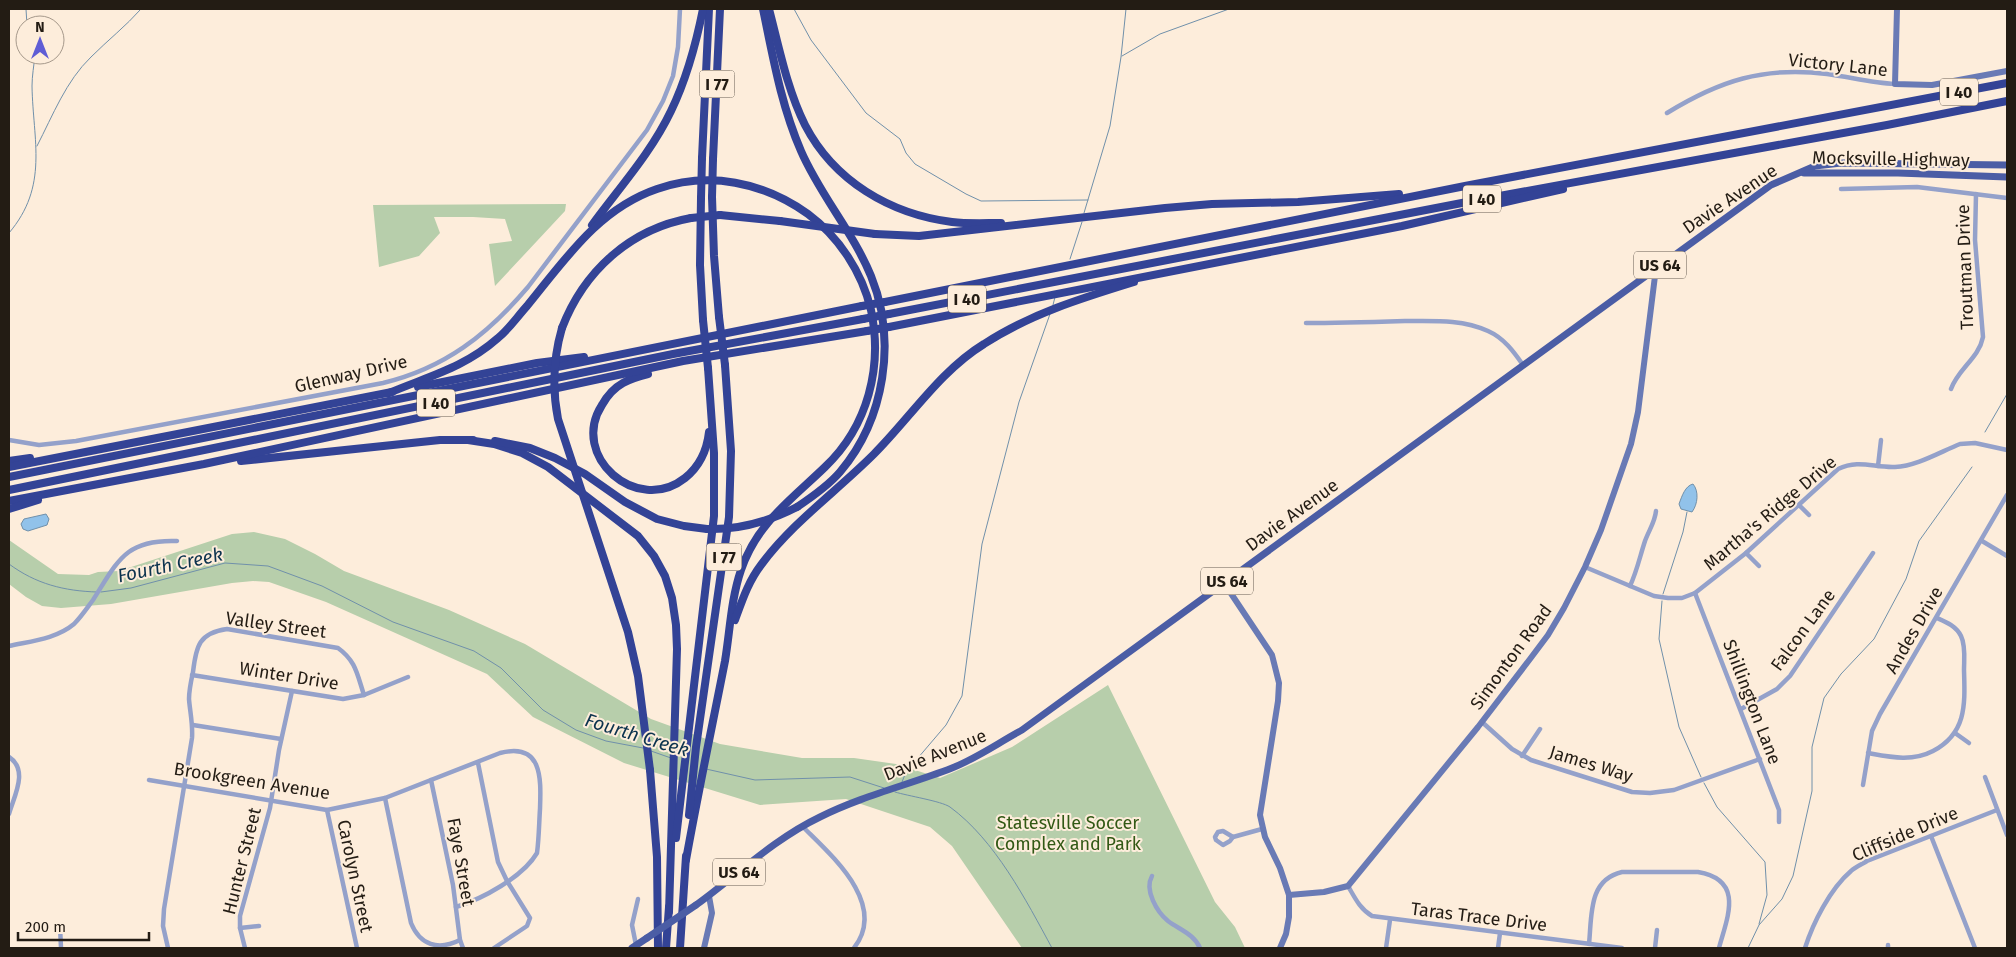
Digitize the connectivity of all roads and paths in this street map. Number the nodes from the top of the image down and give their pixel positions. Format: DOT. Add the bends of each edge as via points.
graph roads {
  1 [pos="680,9"];
  2 [pos="703,9"];
  3 [pos="709,9"];
  4 [pos="720,9"];
  5 [pos="764,9"];
  6 [pos="768,9"];
  7 [pos="1897,9"];
  8 [pos="2007,71"];
  9 [pos="2007,83"];
  10 [pos="1895,84"];
  11 [pos="2007,102"];
  12 [pos="1666,113"];
  13 [pos="1674,164"];
  14 [pos="2007,165"];
  15 [pos="1802,173"];
  16 [pos="2007,177"];
  17 [pos="1466,186"];
  18 [pos="1840,188"];
  19 [pos="1976,194"];
  20 [pos="2007,198"];
  21 [pos="1036,222"];
  22 [pos="1263,253"];
  23 [pos="560,266"];
  24 [pos="1656,268"];
  25 [pos="1306,323"];
  26 [pos="638,350"];
  27 [pos="683,362"];
  28 [pos="1523,366"];
  29 [pos="1951,389"];
  30 [pos="389,393"];
  31 [pos="712,412"];
  32 [pos="9,440"];
  33 [pos="468,440"];
  34 [pos="1881,440"];
  35 [pos="96,450"];
  36 [pos="2007,450"];
  37 [pos="9,461"];
  38 [pos="204,464"];
  39 [pos="1878,466"];
  40 [pos="9,467"];
  41 [pos="9,477"];
  42 [pos="83,487"];
  43 [pos="9,490"];
  44 [pos="2007,495"];
  45 [pos="9,501"];
  46 [pos="1799,505"];
  47 [pos="9,509"];
  48 [pos="1656,511"];
  49 [pos="1809,515"];
  50 [pos="177,541"];
  51 [pos="1982,541"];
  52 [pos="1746,552"];
  53 [pos="1873,553"];
  54 [pos="2007,556"];
  55 [pos="1586,566"];
  56 [pos="1759,566"];
  57 [pos="1224,583"];
  58 [pos="1630,586"];
  59 [pos="1695,593"];
  60 [pos="1937,618"];
  61 [pos="9,646"];
  62 [pos="725,658"];
  63 [pos="192,675"];
  64 [pos="408,677"];
  65 [pos="292,691"];
  66 [pos="364,694"];
  67 [pos="1741,709"];
  68 [pos="1482,722"];
  69 [pos="193,725"];
  70 [pos="1540,729"];
  71 [pos="1955,732"];
  72 [pos="281,739"];
  73 [pos="1969,743"];
  74 [pos="1868,753"];
  75 [pos="1522,756"];
  76 [pos="9,757"];
  77 [pos="1760,759"];
  78 [pos="478,763"];
  79 [pos="1985,777"];
  80 [pos="149,780"];
  81 [pos="431,780"];
  82 [pos="677,781"];
  83 [pos="184,785"];
  84 [pos="1863,785"];
  85 [pos="695,787"];
  86 [pos="385,798"];
  87 [pos="271,799"];
  88 [pos="327,810"];
  89 [pos="1997,810"];
  90 [pos="9,814"];
  91 [pos="1779,822"];
  92 [pos="803,827"];
  93 [pos="1262,830"];
  94 [pos="2007,835"];
  95 [pos="1931,836"];
  96 [pos="1233,837"];
  97 [pos="1152,876"];
  98 [pos="507,881"];
  99 [pos="1348,886"];
  100 [pos="1289,895"];
  101 [pos="709,896"];
  102 [pos="638,899"];
  103 [pos="456,907"];
  104 [pos="1390,920"];
  105 [pos="60,926"];
  106 [pos="258,926"];
  107 [pos="240,928"];
  108 [pos="1657,930"];
  109 [pos="1500,933"];
  110 [pos="460,940"];
  111 [pos="1589,944"];
  112 [pos="634,947"];
  113 [pos="61,948"];
  114 [pos="168,948"];
  115 [pos="245,948"];
  116 [pos="357,948"];
  117 [pos="463,948"];
  118 [pos="494,948"];
  119 [pos="658,948"];
  120 [pos="666,948"];
  121 [pos="680,948"];
  122 [pos="704,948"];
  123 [pos="854,948"];
  124 [pos="1200,948"];
  125 [pos="1280,948"];
  126 [pos="1386,948"];
  127 [pos="1498,948"];
  128 [pos="1622,948"];
  129 [pos="1655,948"];
  130 [pos="1719,948"];
  131 [pos="1805,948"];
  132 [pos="1975,948"];
  1 -- 32 [label="street, Glenway Drive" via="673,76 647,130 511,308 466,347 426,369 383,383 69,442 30,445"];
  2 -- 23 [label="highway" via="693,54 662,128"];
  3 -- 31 [label="highway, I 77, bridge" via="700,265"];
  4 -- 85 [label="highway, I 77, bridge" via="712,197 731,451 728,518 696,747"];
  5 -- 33 [label="highway, bridge" via="782,104 789,122 806,162 871,276 879,302 884,333 882,378 872,419 863,439 833,480 796,508 756,524 726,529 670,523 640,511 585,474 530,448 500,441"];
  6 -- 21 [label="highway" via="804,124 829,161 852,183 901,210 924,217 952,222"];
  7 -- 10 [label="street"];
  8 -- 10 [label="street" via="1932,85"];
  9 -- 17 [label="highway, I 40"];
  10 -- 12 [label="street, Victory Lane" via="1826,74 1776,72 1718,86"];
  11 -- 13 [label="highway, I 40"];
  13 -- 22 [label="highway" via="1402,226"];
  13 -- 43 [label="highway, I 40, bridge" via="673,354"];
  14 -- 15 [label="main road, Mocksville Highway / US 64" via="1854,162 1815,166"];
  15 -- 16 [label="main road, Mocksville Highway / US 64" via="1898,172"];
  15 -- 24 [label="main road, Davie Avenue / US 64" via="1762,191"];
  17 -- 21 [label="highway" via="1377,197 1212,204"];
  17 -- 26 [label="highway, I 40, bridge"];
  18 -- 19 [label="street" via="1897,186"];
  19 -- 20 [label="street"];
  19 -- 29 [label="street, Troutman Drive" via="1975,240 1983,336 1979,350 1959,372"];
  21 -- 119 [label="highway, bridge" via="919,236 875,234 720,215 691,218 661,226 627,243 595,271 575,299 562,328 553,371 554,394 558,420 628,632 638,676 657,857"];
  22 -- 27 [label="highway, bridge" via="889,327"];
  22 -- 62 [label="highway" via="1135,282 1068,303 1029,319 981,346 958,364 878,450 775,547 747,588"];
  23 -- 30 [label="highway" via="509,327 489,345 450,370"];
  23 -- 62 [label="highway" via="591,230 628,202 672,184 716,180 766,192 810,216 839,245 862,281 872,314 876,345 873,377 865,407 855,429 837,454 775,513 751,548 738,580"];
  24 -- 28 [label="main road, Davie Avenue / US 64"];
  24 -- 55 [label="street, Simonton Road" via="1632,444"];
  25 -- 28 [label="street" via="1447,321 1468,325 1489,331 1502,340"];
  26 -- 30 [label="highway" via="537,363"];
  26 -- 41 [label="highway, I 40"];
  27 -- 31 [label="highway" via="623,383 608,394 594,423 599,457 618,480 638,489 656,490 677,484 694,471 703,456"];
  27 -- 38 [label="highway"];
  28 -- 57 [label="main road, Davie Avenue / US 64"];
  30 -- 35 [label="highway"];
  31 -- 82 [label="highway, I 77" via="714,516 687,742"];
  33 -- 38 [label="highway" via="440,440"];
  33 -- 82 [label="highway" via="522,453 548,467 638,536 654,556 665,576 676,625 674,738"];
  34 -- 39 [label="street"];
  35 -- 37 [label="highway"];
  35 -- 40 [label="highway"];
  36 -- 39 [label="street, Martha's Ridge Drive" via="1968,443 1906,466"];
  38 -- 42 [label="highway"];
  39 -- 46 [label="street, Martha's Ridge Drive" via="1848,464 1838,469"];
  42 -- 45 [label="highway"];
  42 -- 47 [label="highway"];
  44 -- 51 [label="street, Andes Drive"];
  46 -- 49 [label="street"];
  46 -- 52 [label="street, Martha's Ridge Drive"];
  48 -- 58 [label="street"];
  50 -- 61 [label="street" via="150,542 131,549 118,561 73,624 45,638"];
  51 -- 54 [label="street"];
  51 -- 60 [label="street, Andes Drive"];
  52 -- 56 [label="street"];
  52 -- 59 [label="street, Martha's Ridge Drive"];
  53 -- 67 [label="street, Falcon Lane" via="1790,676 1777,689"];
  55 -- 58 [label="street, Martha's Ridge Drive"];
  55 -- 68 [label="street, Simonton Road" via="1548,635"];
  57 -- 92 [label="main road, Davie Avenue / US 64" via="995,747 953,767 844,806"];
  57 -- 93 [label="street" via="1264,641 1277,670 1278,701 1260,815"];
  58 -- 59 [label="street, Martha's Ridge Drive" via="1668,598 1682,598"];
  59 -- 67 [label="street, Shillington Lane"];
  60 -- 71 [label="street" via="1957,630 1964,648 1964,708"];
  60 -- 74 [label="street, Andes Drive" via="1876,722"];
  62 -- 85 [label="highway" via="707,753"];
  63 -- 65 [label="street, Winter Drive"];
  63 -- 66 [label="street, Valley Street" via="196,647 214,631 228,629 338,648 355,666"];
  63 -- 69 [label="street, Valley Street" via="189,699"];
  64 -- 66 [label="street, Winter Drive"];
  65 -- 66 [label="street, Winter Drive" via="343,699"];
  65 -- 72 [label="street, Hunter Street"];
  67 -- 77 [label="street, Shillington Lane"];
  68 -- 75 [label="street, James Way"];
  68 -- 99 [label="street, Simonton Road"];
  69 -- 72 [label="street"];
  69 -- 83 [label="street, Valley Street"];
  70 -- 75 [label="street"];
  71 -- 73 [label="street"];
  71 -- 74 [label="street" via="1940,747 1920,756 1908,758"];
  72 -- 87 [label="street, Hunter Street"];
  74 -- 84 [label="street, Andes Drive"];
  75 -- 77 [label="street, James Way" via="1615,788 1650,793 1674,790"];
  76 -- 90 [label="street" via="20,768 20,778"];
  77 -- 91 [label="street, Shillington Lane" via="1779,810"];
  78 -- 81 [label="street, Brookgreen Avenue"];
  78 -- 98 [label="street" via="498,862"];
  78 -- 98 [label="street, Brookgreen Avenue" via="514,750 532,759 540,773 537,853 532,862"];
  79 -- 89 [label="street"];
  80 -- 83 [label="street, Brookgreen Avenue"];
  81 -- 86 [label="street, Brookgreen Avenue"];
  81 -- 103 [label="street, Faye Street"];
  82 -- 120 [label="highway, I 77"];
  83 -- 87 [label="street, Brookgreen Avenue"];
  83 -- 114 [label="street, Valley Street" via="163,919"];
  85 -- 121 [label="highway"];
  86 -- 88 [label="street, Brookgreen Avenue"];
  86 -- 110 [label="street" via="414,932 429,945 439,947"];
  87 -- 88 [label="street, Brookgreen Avenue"];
  87 -- 107 [label="street, Hunter Street"];
  88 -- 116 [label="street, Carolyn Street"];
  89 -- 94 [label="street"];
  89 -- 95 [label="street, Cliffside Drive"];
  92 -- 101 [label="main road, Davie Avenue / US 64" via="782,839"];
  92 -- 123 [label="street" via="843,867 857,890 864,924"];
  93 -- 96 [label="street"];
  93 -- 100 [label="street"];
  95 -- 131 [label="street, Cliffside Drive" via="1851,870 1818,916"];
  95 -- 132 [label="street"];
  97 -- 124 [label="street" via="1150,890 1160,912 1193,937"];
  98 -- 103 [label="street, Brookgreen Avenue" via="478,900"];
  98 -- 118 [label="street" via="530,918 527,926"];
  99 -- 100 [label="street"];
  99 -- 104 [label="street, Taras Trace Drive" via="1364,911"];
  100 -- 125 [label="street" via="1289,917"];
  101 -- 112 [label="main road, Davie Avenue / US 64, bridge"];
  101 -- 122 [label="street" via="712,913"];
  102 -- 112 [label="street" via="632,925"];
  103 -- 110 [label="street, Faye Street"];
  104 -- 109 [label="street, Taras Trace Drive"];
  104 -- 126 [label="street"];
  105 -- 113 [label="street"];
  106 -- 107 [label="street"];
  107 -- 115 [label="street, Hunter Street"];
  108 -- 129 [label="street"];
  109 -- 111 [label="street, Taras Trace Drive"];
  109 -- 127 [label="street"];
  110 -- 117 [label="street, Faye Street"];
  111 -- 128 [label="street, Taras Trace Drive"];
  111 -- 130 [label="street" via="1597,888 1612,874 1698,872 1717,879 1729,896 1731,905"];
}
